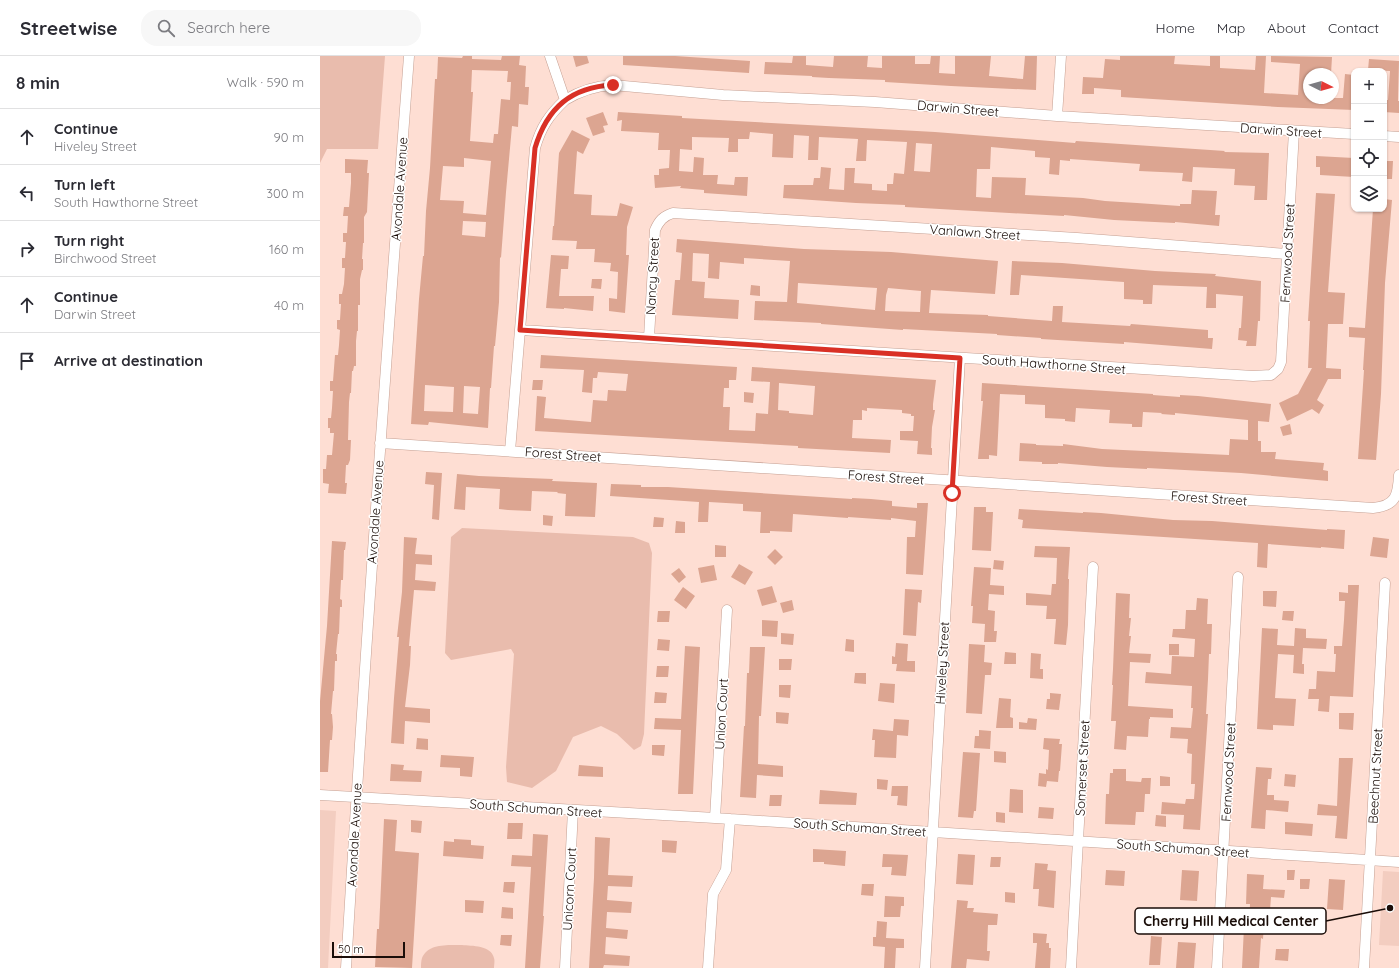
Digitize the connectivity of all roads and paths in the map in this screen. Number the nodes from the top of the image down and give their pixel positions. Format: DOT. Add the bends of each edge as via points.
graph roads {
  1 [pos="409,56"];
  2 [pos="550,56"];
  3 [pos="1061,56"];
  4 [pos="565,100"];
  5 [pos="1057,116"];
  6 [pos="1294,131"];
  7 [pos="1351,134"];
  8 [pos="1387,136"];
  9 [pos="1399,137"];
  10 [pos="664,217"];
  11 [pos="1287,254"];
  12 [pos="520,330"];
  13 [pos="649,338"];
  14 [pos="960,358"];
  15 [pos="1275,373"];
  16 [pos="380,443"];
  17 [pos="510,451"];
  18 [pos="1399,475"];
  19 [pos="952,481"];
  20 [pos="1093,567"];
  21 [pos="1238,577"];
  22 [pos="1385,583"];
  23 [pos="727,610"];
  24 [pos="320,795"];
  25 [pos="356,796"];
  26 [pos="573,810"];
  27 [pos="715,818"];
  28 [pos="730,819"];
  29 [pos="932,832"];
  30 [pos="1077,841"];
  31 [pos="1224,850"];
  32 [pos="1370,860"];
  33 [pos="1399,862"];
  34 [pos="346,968"];
  35 [pos="565,968"];
  36 [pos="708,968"];
  37 [pos="925,968"];
  38 [pos="1071,968"];
  39 [pos="1217,968"];
  40 [pos="1364,968"];
  1 -- 16 [label="street, Avondale Avenue"];
  2 -- 4 [label="street"];
  3 -- 5 [label="street"];
  4 -- 5 [label="street, Darwin Street" via="588,88 613,85 723,95 875,102"];
  4 -- 12 [label="street, Darwin Street" via="545,122 535,148"];
  5 -- 6 [label="street, Darwin Street"];
  6 -- 7 [label="street, Darwin Street"];
  6 -- 11 [label="street, Fernwood Street"];
  8 -- 9 [label="street"];
  10 -- 11 [label="street, Vanlawn Street" via="677,213"];
  10 -- 13 [label="street, Nancy Street" via="655,230"];
  11 -- 15 [label="street, Fernwood Street" via="1281,362"];
  12 -- 13 [label="street, South Hawthorne Street"];
  12 -- 17 [label="street, Darwin Street"];
  13 -- 14 [label="street, South Hawthorne Street"];
  14 -- 15 [label="street, South Hawthorne Street" via="1264,377"];
  14 -- 19 [label="street, Hiveley Street"];
  16 -- 17 [label="street, Forest Street"];
  16 -- 25 [label="street, Avondale Avenue"];
  17 -- 19 [label="street, Forest Street"];
  18 -- 19 [label="street, Forest Street" via="1395,497 1391,504 1381,508"];
  19 -- 29 [label="street, Hiveley Street"];
  20 -- 30 [label="street, Somerset Street"];
  21 -- 31 [label="street, Fernwood Street"];
  22 -- 32 [label="street, Beechnut Street"];
  23 -- 27 [label="street, Union Court"];
  24 -- 25 [label="street, South Schuman Street"];
  25 -- 26 [label="street, South Schuman Street"];
  25 -- 34 [label="street, Avondale Avenue"];
  26 -- 27 [label="street, South Schuman Street"];
  26 -- 35 [label="street, Unicorn Court"];
  27 -- 28 [label="street, South Schuman Street"];
  28 -- 29 [label="street, South Schuman Street"];
  28 -- 36 [label="street" via="726,870 713,894"];
  29 -- 30 [label="street, South Schuman Street"];
  29 -- 37 [label="street, Hiveley Street"];
  30 -- 31 [label="street, South Schuman Street"];
  30 -- 38 [label="street, Somerset Street"];
  31 -- 32 [label="street, South Schuman Street"];
  31 -- 39 [label="street, Fernwood Street"];
  32 -- 33 [label="street, South Schuman Street"];
  32 -- 40 [label="street, Beechnut Street"];
}
